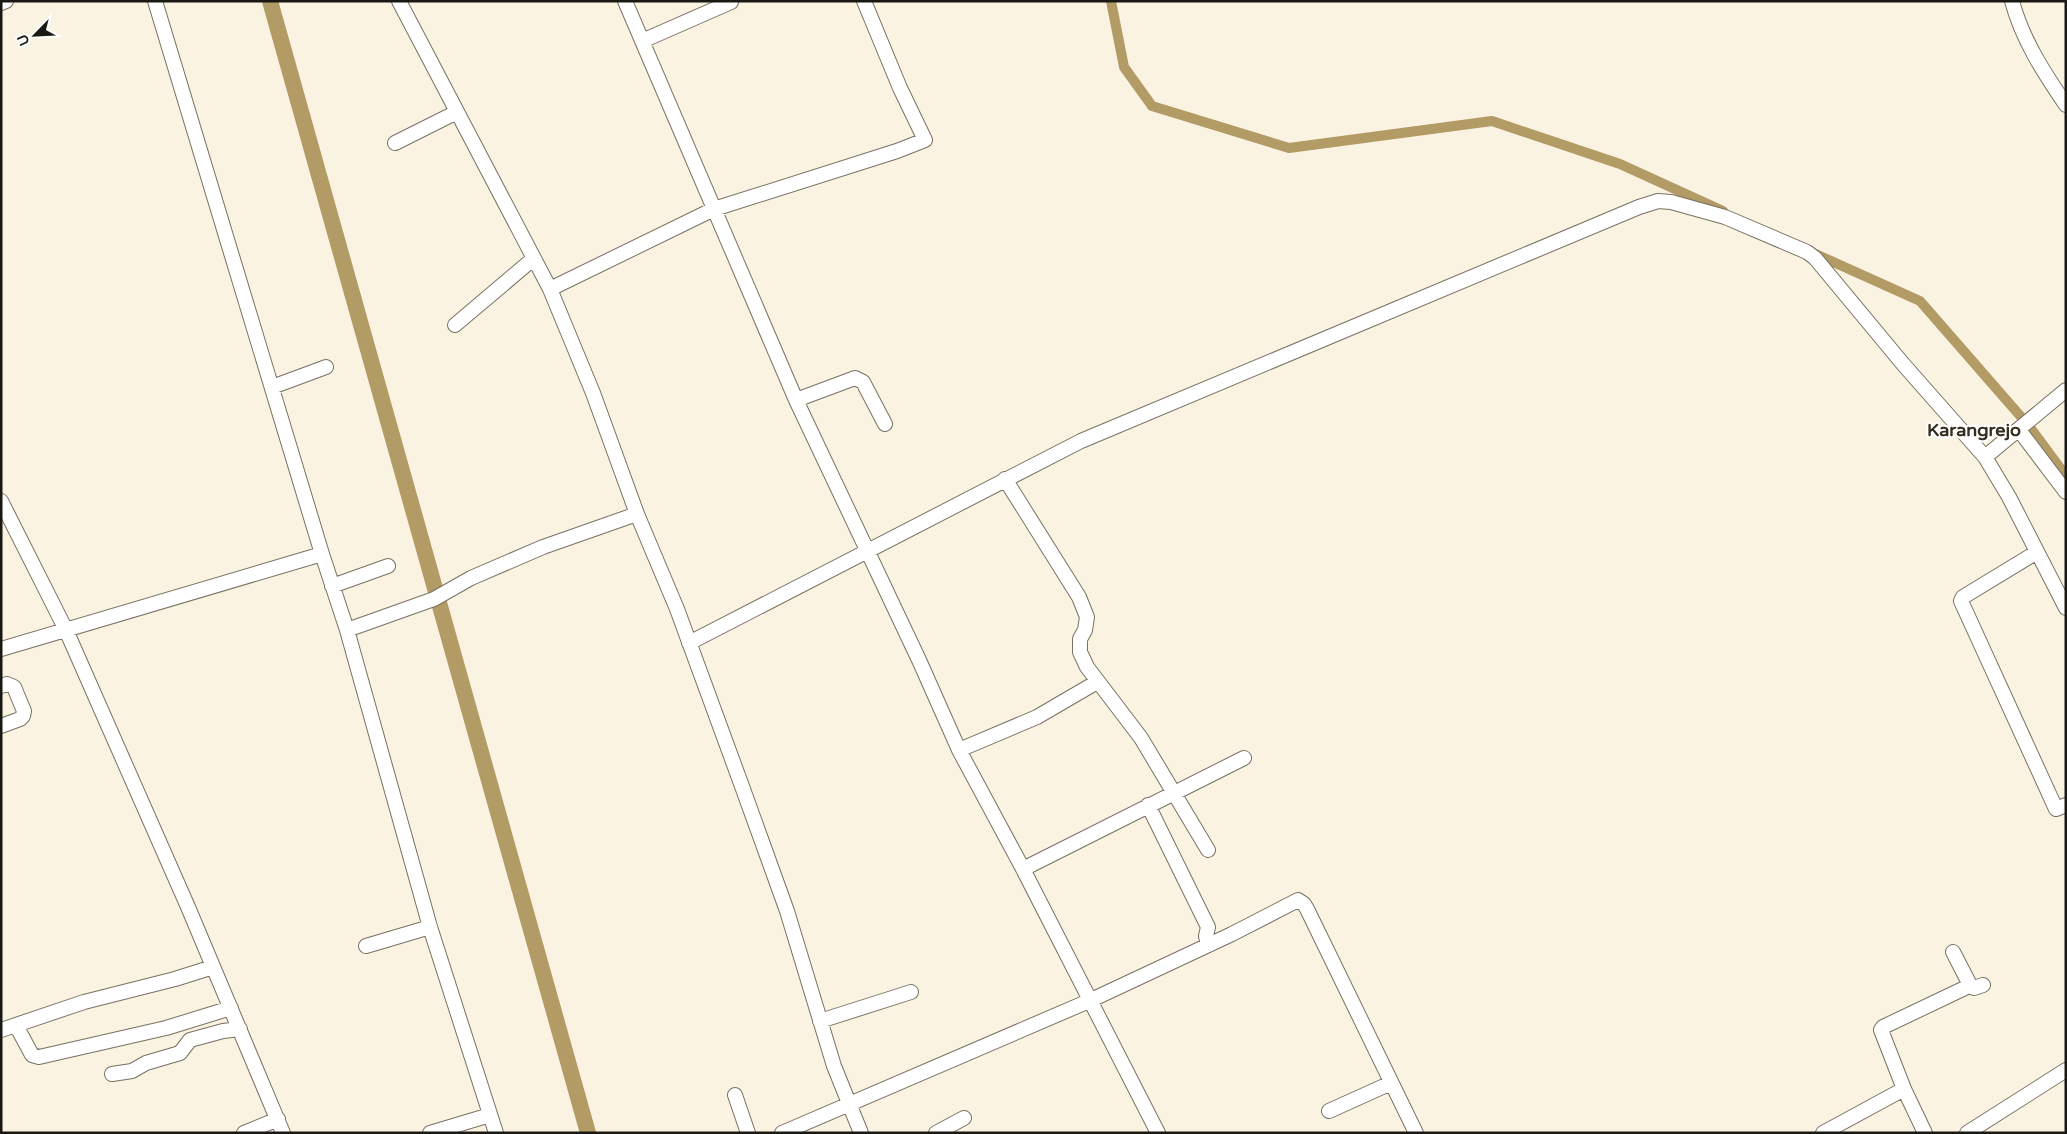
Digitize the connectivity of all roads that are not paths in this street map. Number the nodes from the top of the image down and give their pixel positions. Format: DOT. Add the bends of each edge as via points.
graph roads {
  1 [pos="6,1"];
  2 [pos="154,1"];
  3 [pos="399,1"];
  4 [pos="625,1"];
  5 [pos="864,1"];
  6 [pos="2012,1"];
  7 [pos="731,2"];
  8 [pos="1,3"];
  9 [pos="642,41"];
  10 [pos="2066,105"];
  11 [pos="457,112"];
  12 [pos="395,143"];
  13 [pos="714,209"];
  14 [pos="533,259"];
  15 [pos="550,289"];
  16 [pos="455,325"];
  17 [pos="326,368"];
  18 [pos="272,387"];
  19 [pos="2066,390"];
  20 [pos="796,400"];
  21 [pos="885,424"];
  22 [pos="2023,426"];
  23 [pos="1985,457"];
  24 [pos="1005,479"];
  25 [pos="2066,492"];
  26 [pos="1,502"];
  27 [pos="638,514"];
  28 [pos="866,551"];
  29 [pos="2037,552"];
  30 [pos="322,554"];
  31 [pos="388,566"];
  32 [pos="332,586"];
  33 [pos="2066,608"];
  34 [pos="66,630"];
  35 [pos="347,630"];
  36 [pos="689,644"];
  37 [pos="1,649"];
  38 [pos="1097,682"];
  39 [pos="1,686"];
  40 [pos="1,726"];
  41 [pos="959,750"];
  42 [pos="1244,758"];
  43 [pos="1173,793"];
  44 [pos="2066,804"];
  45 [pos="1148,805"];
  46 [pos="1208,850"];
  47 [pos="1023,869"];
  48 [pos="430,927"];
  49 [pos="1208,945"];
  50 [pos="366,946"];
  51 [pos="1953,952"];
  52 [pos="213,968"];
  53 [pos="1968,985"];
  54 [pos="1983,985"];
  55 [pos="911,992"];
  56 [pos="1089,1001"];
  57 [pos="231,1008"];
  58 [pos="820,1021"];
  59 [pos="7,1029"];
  60 [pos="240,1029"];
  61 [pos="2066,1070"];
  62 [pos="112,1074"];
  63 [pos="1391,1084"];
  64 [pos="1904,1089"];
  65 [pos="735,1095"];
  66 [pos="849,1106"];
  67 [pos="1328,1111"];
  68 [pos="490,1115"];
  69 [pos="964,1118"];
  70 [pos="278,1119"];
  71 [pos="244,1133"];
  72 [pos="283,1133"];
  73 [pos="430,1133"];
  74 [pos="496,1133"];
  75 [pos="748,1133"];
  76 [pos="782,1133"];
  77 [pos="861,1133"];
  78 [pos="936,1133"];
  79 [pos="1158,1133"];
  80 [pos="1416,1133"];
  81 [pos="1823,1133"];
  82 [pos="1925,1133"];
  83 [pos="1967,1133"];
  1 -- 8 [label="street"];
  2 -- 18 [label="street"];
  3 -- 11 [label="street"];
  4 -- 9 [label="street"];
  5 -- 13 [label="street" via="900,88 926,140"];
  6 -- 10 [label="street" via="2016,18 2044,74"];
  7 -- 9 [label="street"];
  9 -- 13 [label="street"];
  11 -- 12 [label="street"];
  11 -- 14 [label="street"];
  13 -- 15 [label="street"];
  13 -- 20 [label="street"];
  14 -- 15 [label="street"];
  14 -- 16 [label="street"];
  15 -- 27 [label="street"];
  17 -- 18 [label="street"];
  18 -- 30 [label="street"];
  19 -- 22 [label="street"];
  20 -- 21 [label="street" via="855,378 863,382"];
  20 -- 28 [label="street"];
  22 -- 23 [label="street"];
  22 -- 25 [label="street"];
  23 -- 24 [label="street" via="1808,252 1725,217 1658,201 1165,405 1081,441"];
  23 -- 29 [label="street"];
  24 -- 28 [label="street"];
  24 -- 38 [label="street" via="1079,597 1087,617 1080,639 1080,652"];
  26 -- 34 [label="street"];
  27 -- 35 [label="street" via="543,547 491,569 434,599"];
  27 -- 36 [label="street"];
  28 -- 36 [label="street"];
  28 -- 41 [label="street"];
  29 -- 33 [label="street"];
  29 -- 44 [label="street" via="1961,600 2056,809"];
  30 -- 32 [label="street"];
  30 -- 34 [label="street"];
  31 -- 32 [label="street"];
  32 -- 35 [label="street"];
  34 -- 37 [label="street"];
  34 -- 52 [label="street"];
  35 -- 48 [label="street"];
  36 -- 58 [label="street" via="787,911"];
  38 -- 41 [label="street" via="1037,717"];
  38 -- 43 [label="street" via="1141,738"];
  39 -- 40 [label="street" via="11,684 14,687 24,711 20,719"];
  41 -- 47 [label="street"];
  42 -- 43 [label="street"];
  43 -- 45 [label="street"];
  43 -- 46 [label="street"];
  45 -- 47 [label="street"];
  45 -- 49 [label="street" via="1208,928"];
  47 -- 56 [label="street"];
  48 -- 50 [label="street"];
  48 -- 68 [label="street"];
  49 -- 56 [label="street"];
  49 -- 63 [label="street" via="1300,900 1308,909"];
  51 -- 53 [label="street"];
  52 -- 57 [label="street"];
  52 -- 59 [label="street" via="84,1002"];
  53 -- 54 [label="street" via="1974,988"];
  53 -- 64 [label="street" via="1882,1029"];
  55 -- 58 [label="street"];
  56 -- 66 [label="street"];
  56 -- 79 [label="street"];
  57 -- 59 [label="street" via="166,1028 39,1057 32,1055 18,1029"];
  57 -- 60 [label="street"];
  58 -- 66 [label="street"];
  60 -- 62 [label="street" via="199,1037 186,1043 180,1053 146,1063 132,1071"];
  60 -- 70 [label="street"];
  61 -- 83 [label="street"];
  63 -- 67 [label="street"];
  63 -- 80 [label="street"];
  64 -- 81 [label="street"];
  64 -- 82 [label="street"];
  65 -- 75 [label="street"];
  66 -- 76 [label="street"];
  66 -- 77 [label="street"];
  68 -- 73 [label="street"];
  68 -- 74 [label="street"];
  69 -- 78 [label="street"];
  70 -- 71 [label="street"];
  70 -- 72 [label="street"];
}
